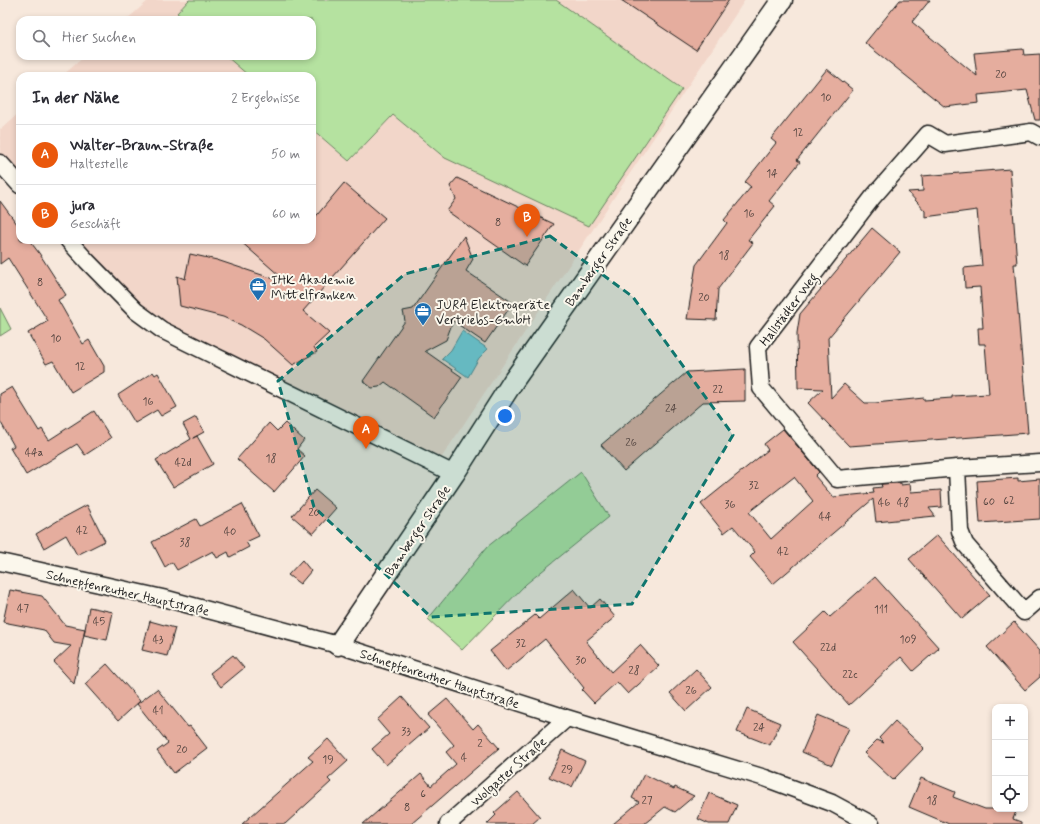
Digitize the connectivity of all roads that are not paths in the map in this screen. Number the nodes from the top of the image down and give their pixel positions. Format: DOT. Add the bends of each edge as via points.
graph roads {
  1 [pos="782,0"];
  2 [pos="1040,137"];
  3 [pos="0,163"];
  4 [pos="16,181"];
  5 [pos="72,244"];
  6 [pos="1040,463"];
  7 [pos="956,468"];
  8 [pos="454,474"];
  9 [pos="0,562"];
  10 [pos="1040,598"];
  11 [pos="338,645"];
  12 [pos="567,718"];
  13 [pos="448,824"];
  14 [pos="871,824"];
  1 -- 8 [label="street, Bamberger Straße" via="514,380"];
  2 -- 7 [label="street, Hallstädter Weg" via="1031,132 945,144 928,134 873,197 758,347 761,388 837,479"];
  3 -- 4 [label="street"];
  5 -- 8 [label="street" via="136,311 162,330"];
  6 -- 7 [label="street, Hallstädter Weg"];
  7 -- 10 [label="street" via="960,531 965,544 1024,612"];
  8 -- 11 [label="street, Bamberger Straße"];
  9 -- 11 [label="street, Schnepfenreuther Hauptstraße" via="167,599"];
  11 -- 12 [label="street, Schnepfenreuther Hauptstraße"];
  12 -- 13 [label="street, Wolgaster Straße"];
  12 -- 14 [label="street, Schnepfenreuther Hauptstraße" via="765,778 832,803"];
}
